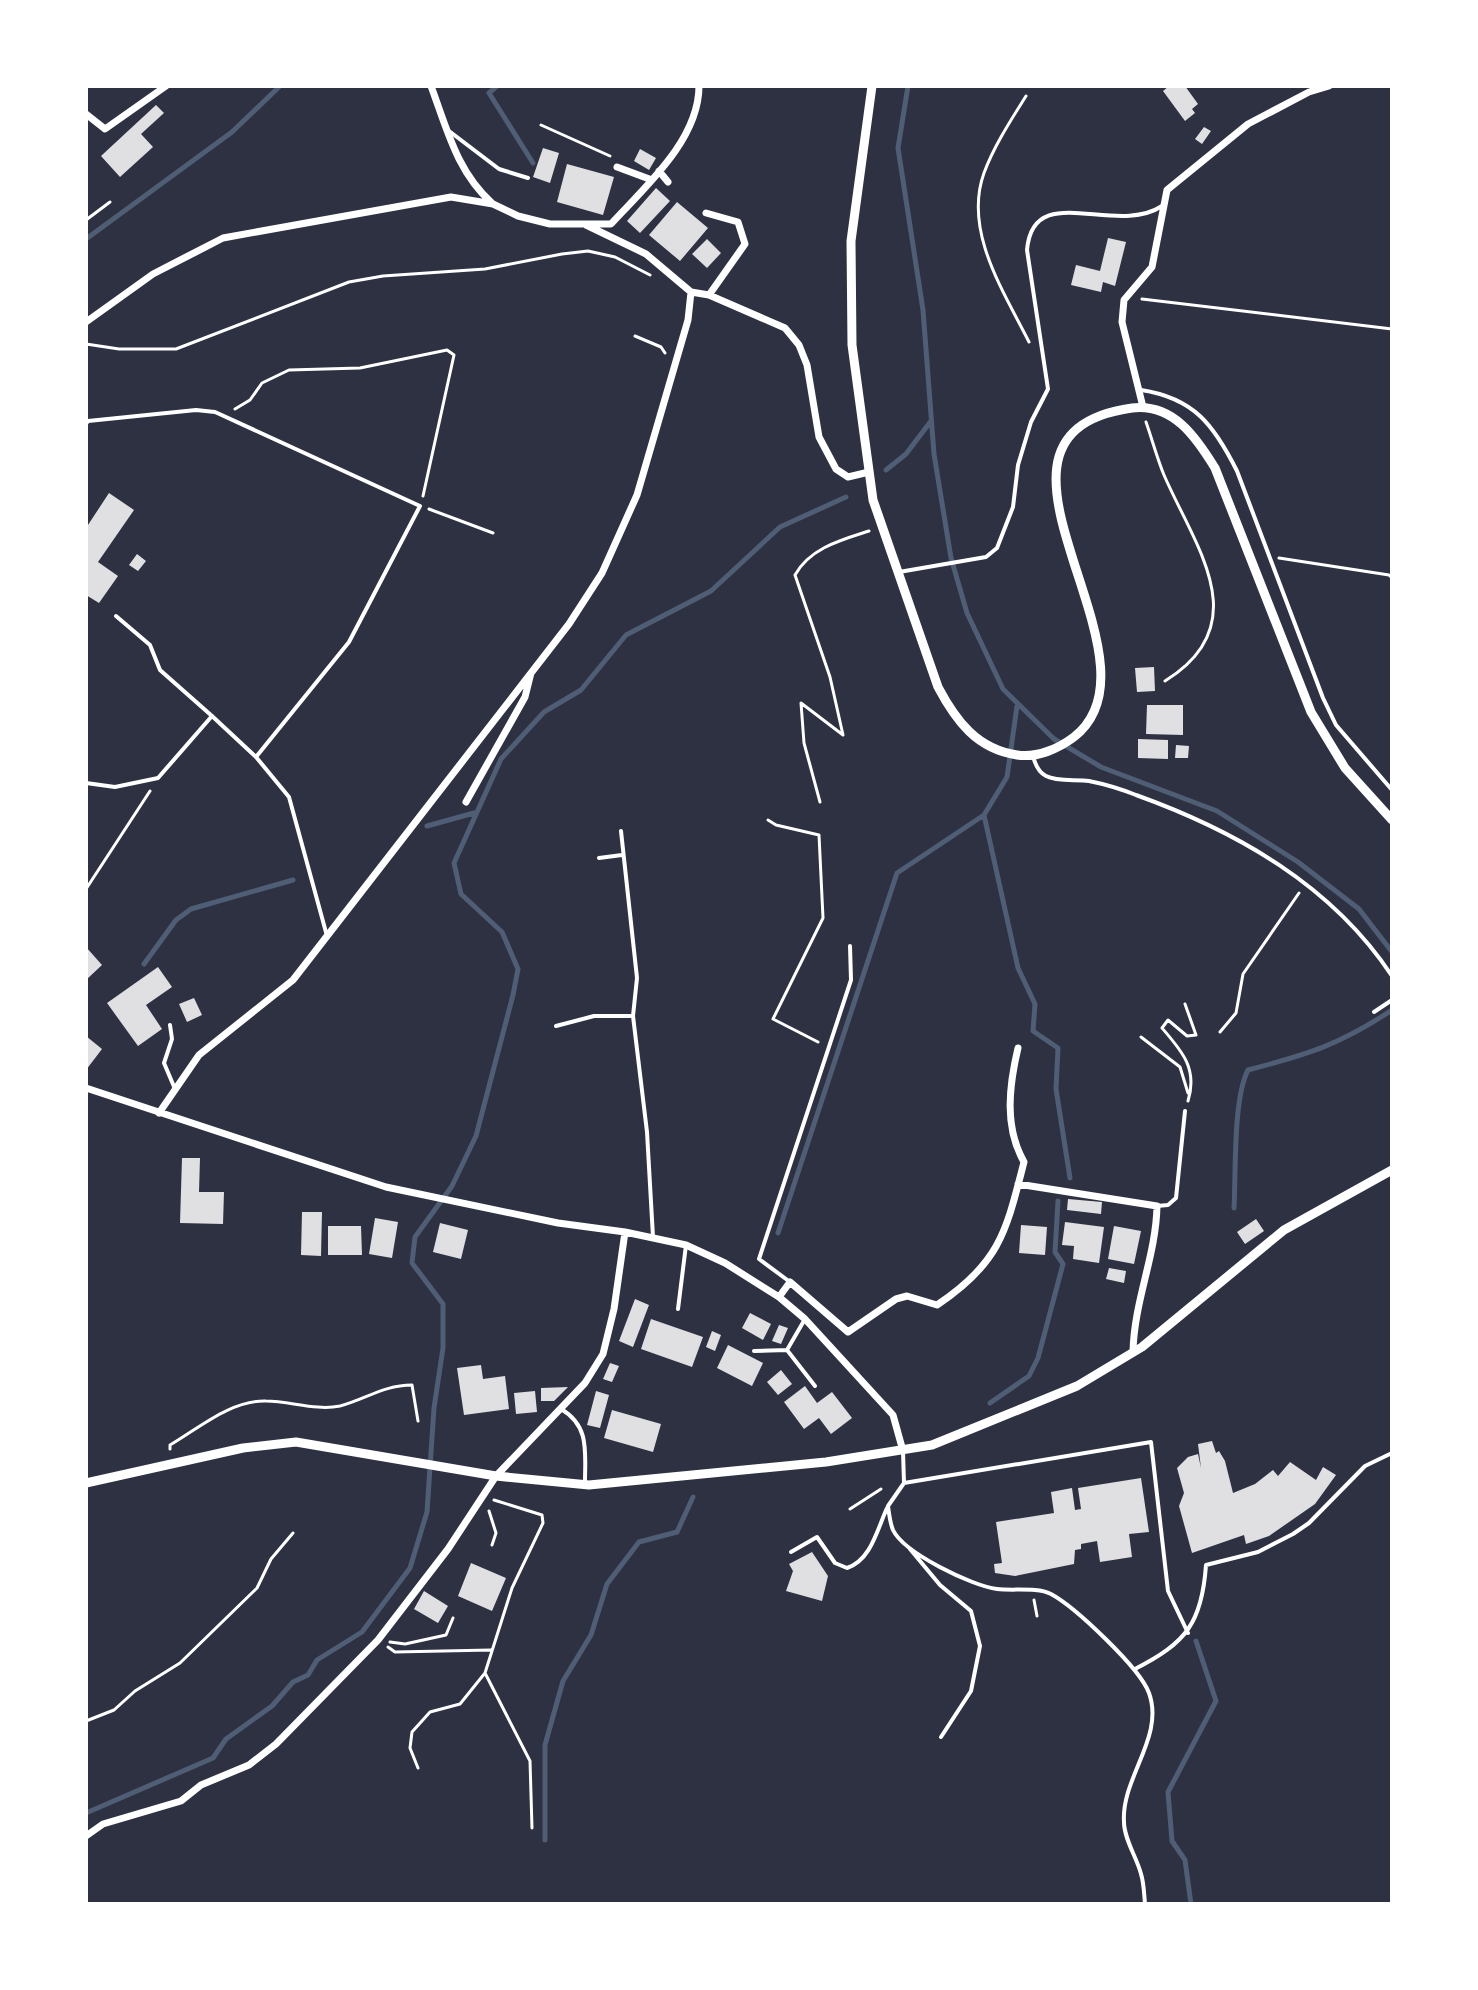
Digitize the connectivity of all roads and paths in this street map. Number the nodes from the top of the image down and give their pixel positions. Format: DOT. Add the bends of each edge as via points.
graph roads {
  1 [pos="166,86"];
  2 [pos="431,86"];
  3 [pos="699,86"];
  4 [pos="872,86"];
  5 [pos="1329,86"];
  6 [pos="1309,89"];
  7 [pos="1026,96"];
  8 [pos="86,114"];
  9 [pos="541,125"];
  10 [pos="447,130"];
  11 [pos="611,156"];
  12 [pos="617,167"];
  13 [pos="659,171"];
  14 [pos="528,178"];
  15 [pos="652,180"];
  16 [pos="668,182"];
  17 [pos="110,202"];
  18 [pos="493,204"];
  19 [pos="1165,205"];
  20 [pos="706,213"];
  21 [pos="86,220"];
  22 [pos="584,224"];
  23 [pos="658,280"];
  24 [pos="691,292"];
  25 [pos="709,295"];
  26 [pos="1127,295"];
  27 [pos="86,322"];
  28 [pos="1392,329"];
  29 [pos="635,336"];
  30 [pos="1029,343"];
  31 [pos="86,344"];
  32 [pos="675,365"];
  33 [pos="1141,390"];
  34 [pos="1143,407"];
  35 [pos="224,416"];
  36 [pos="86,424"];
  37 [pos="869,472"];
  38 [pos="420,506"];
  39 [pos="880,527"];
  40 [pos="493,533"];
  41 [pos="1270,559"];
  42 [pos="897,572"];
  43 [pos="1392,578"];
  44 [pos="116,616"];
  45 [pos="531,671"];
  46 [pos="1165,681"];
  47 [pos="212,716"];
  48 [pos="1033,756"];
  49 [pos="256,757"];
  50 [pos="158,778"];
  51 [pos="86,783"];
  52 [pos="1392,790"];
  53 [pos="466,802"];
  54 [pos="820,802"];
  55 [pos="768,820"];
  56 [pos="1392,820"];
  57 [pos="621,831"];
  58 [pos="622,855"];
  59 [pos="599,858"];
  60 [pos="1303,882"];
  61 [pos="86,889"];
  62 [pos="327,936"];
  63 [pos="850,946"];
  64 [pos="1392,976"];
  65 [pos="1392,1000"];
  66 [pos="1185,1004"];
  67 [pos="1374,1012"];
  68 [pos="633,1016"];
  69 [pos="170,1025"];
  70 [pos="556,1026"];
  71 [pos="1220,1032"];
  72 [pos="1141,1037"];
  73 [pos="828,1047"];
  74 [pos="1018,1048"];
  75 [pos="175,1089"];
  76 [pos="88,1091"];
  77 [pos="1189,1097"];
  78 [pos="1185,1111"];
  79 [pos="159,1113"];
  80 [pos="1392,1170"];
  81 [pos="1018,1184"];
  82 [pos="1157,1206"];
  83 [pos="625,1232"];
  84 [pos="653,1237"];
  85 [pos="686,1245"];
  86 [pos="790,1282"];
  87 [pos="779,1297"];
  88 [pos="678,1309"];
  89 [pos="805,1319"];
  90 [pos="787,1350"];
  91 [pos="754,1351"];
  92 [pos="1133,1352"];
  93 [pos="815,1386"];
  94 [pos="559,1407"];
  95 [pos="418,1421"];
  96 [pos="903,1451"];
  97 [pos="1392,1453"];
  98 [pos="170,1465"];
  99 [pos="496,1476"];
  100 [pos="86,1483"];
  101 [pos="904,1483"];
  102 [pos="585,1484"];
  103 [pos="881,1489"];
  104 [pos="482,1497"];
  105 [pos="888,1506"];
  106 [pos="850,1509"];
  107 [pos="293,1533"];
  108 [pos="492,1545"];
  109 [pos="906,1545"];
  110 [pos="791,1552"];
  111 [pos="1033,1592"];
  112 [pos="1037,1616"];
  113 [pos="453,1618"];
  114 [pos="1188,1633"];
  115 [pos="378,1640"];
  116 [pos="491,1650"];
  117 [pos="1135,1669"];
  118 [pos="485,1673"];
  119 [pos="86,1721"];
  120 [pos="941,1737"];
  121 [pos="418,1768"];
  122 [pos="532,1828"];
  123 [pos="86,1836"];
  124 [pos="1145,1904"];
  1 -- 8 [label="street" via="105,129"];
  2 -- 10 [label="street"];
  3 -- 13 [label="street" via="683,138"];
  4 -- 37 [label="street" via="849,287"];
  5 -- 6 [label="street"];
  6 -- 19 [label="street" via="1248,124 1186,172 1167,190"];
  7 -- 30 [label="path" via="983,175 980,224 987,257"];
  9 -- 11 [label="path"];
  10 -- 14 [label="lane" via="499,169"];
  10 -- 18 [label="street" via="471,185"];
  12 -- 15 [label="street"];
  13 -- 15 [label="street"];
  13 -- 16 [label="street"];
  15 -- 22 [label="street" via="611,224"];
  17 -- 21 [label="path"];
  18 -- 22 [label="street" via="550,224"];
  18 -- 27 [label="street" via="451,197 223,238 153,274"];
  19 -- 26 [label="street" via="1152,267"];
  19 -- 42 [label="lane" via="1137,217 1051,213 1028,229 1048,389 1018,465 1013,507 997,548 986,557"];
  20 -- 25 [label="street" via="738,222 745,244"];
  22 -- 24 [label="street" via="646,254"];
  23 -- 31 [label="path" via="615,257 588,251 485,269 349,282 176,349"];
  24 -- 25 [label="street"];
  24 -- 32 [label="street"];
  25 -- 37 [label="street" via="785,328 807,365 812,410 828,458 848,477"];
  26 -- 28 [label="path"];
  26 -- 33 [label="street" via="1122,322"];
  29 -- 32 [label="path" via="661,347"];
  32 -- 45 [label="street" via="637,495 602,573"];
  33 -- 34 [label="street"];
  33 -- 41 [label="lane" via="1166,394 1193,409 1220,436"];
  34 -- 46 [label="path" via="1165,476 1193,528 1214,590 1211,625 1189,666"];
  34 -- 48 [label="street" via="1094,416 1065,447 1057,476 1060,523 1101,659 1097,705 1089,724 1071,740"];
  34 -- 56 [label="street" via="1171,415 1193,433 1215,468 1311,712 1345,768"];
  35 -- 36 [label="lane" via="196,410"];
  35 -- 38 [label="lane"];
  35 -- 38 [label="path" via="250,400 262,383 289,370 360,368 447,350 454,355"];
  37 -- 39 [label="street"];
  38 -- 40 [label="path"];
  38 -- 49 [label="lane" via="349,642"];
  39 -- 42 [label="street"];
  39 -- 54 [label="path" via="829,544 802,562 795,575 830,677 843,735 801,703 804,743"];
  41 -- 43 [label="path"];
  41 -- 52 [label="lane" via="1336,725"];
  42 -- 48 [label="street" via="951,711 973,735 1005,753"];
  44 -- 47 [label="lane" via="150,645 160,670"];
  45 -- 53 [label="street" via="525,697"];
  45 -- 62 [label="street"];
  47 -- 49 [label="lane"];
  47 -- 50 [label="lane"];
  48 -- 60 [label="lane" via="1047,777 1090,781 1191,816"];
  49 -- 62 [label="lane" via="289,797"];
  50 -- 51 [label="lane" via="115,787"];
  50 -- 61 [label="path"];
  55 -- 73 [label="path" via="819,835 823,918 773,1019"];
  57 -- 58 [label="lane"];
  58 -- 59 [label="lane"];
  58 -- 68 [label="lane" via="637,978"];
  60 -- 64 [label="lane" via="1365,936"];
  60 -- 71 [label="path" via="1243,974 1236,1013"];
  62 -- 75 [label="street" via="293,980 199,1055"];
  63 -- 73 [label="lane" via="851,980"];
  65 -- 67 [label="lane"];
  66 -- 77 [label="path" via="1196,1035 1187,1036 1168,1020 1162,1028 1189,1064"];
  68 -- 70 [label="lane" via="594,1016"];
  68 -- 84 [label="lane"];
  69 -- 75 [label="lane" via="172,1039 164,1063"];
  72 -- 77 [label="path" via="1180,1067"];
  73 -- 86 [label="lane" via="759,1259"];
  74 -- 81 [label="street" via="1009,1119 1013,1143 1024,1162"];
  75 -- 79 [label="street"];
  76 -- 79 [label="street"];
  77 -- 78 [label="path"];
  78 -- 82 [label="lane" via="1176,1198"];
  79 -- 83 [label="street" via="332,1172 453,1202"];
  80 -- 92 [label="street" via="1317,1208 1252,1253"];
  81 -- 82 [label="street"];
  81 -- 86 [label="street" via="1012,1215 988,1263 968,1285 937,1305 907,1296 896,1299 848,1332"];
  82 -- 92 [label="street" via="1157,1233 1133,1317"];
  83 -- 84 [label="street"];
  83 -- 94 [label="street" via="603,1354 585,1383"];
  84 -- 85 [label="street"];
  85 -- 87 [label="street"];
  85 -- 88 [label="lane"];
  86 -- 87 [label="street"];
  87 -- 89 [label="street"];
  89 -- 90 [label="lane"];
  89 -- 96 [label="street" via="893,1415"];
  90 -- 91 [label="lane"];
  90 -- 93 [label="lane"];
  92 -- 96 [label="street" via="1077,1386 970,1431"];
  94 -- 99 [label="street"];
  94 -- 102 [label="lane" via="582,1428"];
  95 -- 98 [label="path" via="412,1385 391,1385 339,1406 265,1401 238,1405 170,1445"];
  96 -- 101 [label="lane"];
  96 -- 102 [label="street"];
  97 -- 114 [label="lane" via="1365,1466 1293,1534 1258,1552 1206,1565 1203,1595"];
  98 -- 99 [label="street" via="296,1442"];
  98 -- 100 [label="street"];
  99 -- 102 [label="street"];
  99 -- 104 [label="street"];
  101 -- 105 [label="lane"];
  101 -- 114 [label="lane" via="1151,1442 1168,1591"];
  103 -- 106 [label="path"];
  104 -- 108 [label="path" via="496,1533"];
  104 -- 115 [label="street"];
  104 -- 116 [label="path" via="542,1515 543,1523 525,1554"];
  105 -- 109 [label="lane" via="893,1530"];
  105 -- 110 [label="lane" via="858,1564 847,1568 835,1563 817,1537"];
  107 -- 119 [label="path" via="271,1559 257,1588 180,1663 114,1710"];
  109 -- 111 [label="lane" via="971,1582"];
  109 -- 120 [label="lane" via="971,1611 980,1646 971,1691"];
  111 -- 112 [label="path"];
  111 -- 117 [label="lane" via="1050,1593"];
  113 -- 115 [label="path" via="446,1635 405,1644"];
  114 -- 117 [label="lane" via="1173,1649"];
  115 -- 116 [label="path" via="395,1652"];
  115 -- 123 [label="street" via="249,1765 201,1785 181,1801 103,1824"];
  116 -- 118 [label="path"];
  117 -- 124 [label="lane" via="1151,1700 1151,1723 1123,1823 1142,1877"];
  118 -- 121 [label="path" via="460,1704 430,1712 412,1732 410,1748"];
  118 -- 122 [label="path" via="530,1761"];
}
